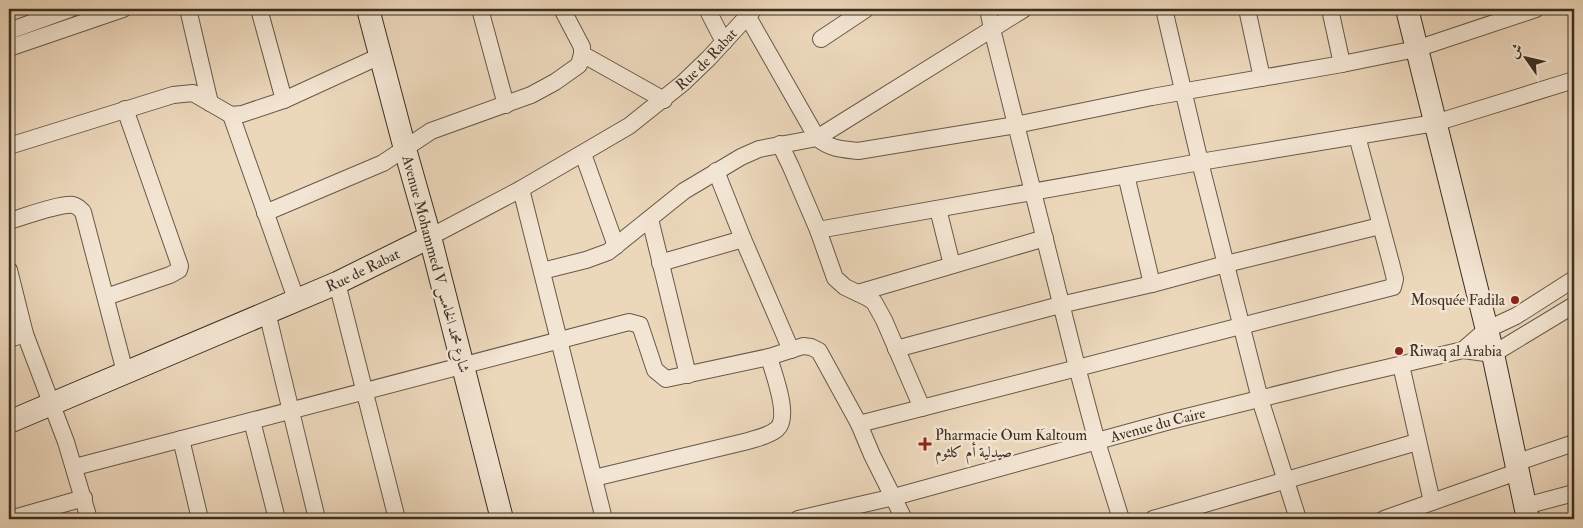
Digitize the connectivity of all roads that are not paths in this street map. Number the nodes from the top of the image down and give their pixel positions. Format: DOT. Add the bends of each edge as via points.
graph roads {
  1 [pos="70,9"];
  2 [pos="123,9"];
  3 [pos="188,9"];
  4 [pos="259,9"];
  5 [pos="368,9"];
  6 [pos="480,9"];
  7 [pos="562,9"];
  8 [pos="707,9"];
  9 [pos="866,9"];
  10 [pos="988,9"];
  11 [pos="1024,9"];
  12 [pos="1164,9"];
  13 [pos="1247,9"];
  14 [pos="1330,9"];
  15 [pos="1407,9"];
  16 [pos="1536,9"];
  17 [pos="1517,12"];
  18 [pos="751,13"];
  19 [pos="79,15"];
  20 [pos="992,29"];
  21 [pos="9,31"];
  22 [pos="821,38"];
  23 [pos="724,42"];
  24 [pos="9,48"];
  25 [pos="1416,49"];
  26 [pos="582,54"];
  27 [pos="380,56"];
  28 [pos="1342,64"];
  29 [pos="1262,78"];
  30 [pos="1574,80"];
  31 [pos="1183,92"];
  32 [pos="284,100"];
  33 [pos="664,100"];
  34 [pos="210,103"];
  35 [pos="506,105"];
  36 [pos="125,109"];
  37 [pos="231,115"];
  38 [pos="1435,123"];
  39 [pos="1016,125"];
  40 [pos="1357,136"];
  41 [pos="817,138"];
  42 [pos="780,144"];
  43 [pos="9,146"];
  44 [pos="405,149"];
  45 [pos="583,154"];
  46 [pos="1200,162"];
  47 [pos="716,171"];
  48 [pos="1126,175"];
  49 [pos="521,189"];
  50 [pos="1033,192"];
  51 [pos="938,209"];
  52 [pos="265,213"];
  53 [pos="650,219"];
  54 [pos="9,221"];
  55 [pos="1380,226"];
  56 [pos="818,230"];
  57 [pos="430,237"];
  58 [pos="1045,238"];
  59 [pos="743,239"];
  60 [pos="616,246"];
  61 [pos="660,263"];
  62 [pos="1226,264"];
  63 [pos="952,265"];
  64 [pos="9,270"];
  65 [pos="542,271"];
  66 [pos="1574,279"];
  67 [pos="337,283"];
  68 [pos="1152,284"];
  69 [pos="858,293"];
  70 [pos="106,297"];
  71 [pos="296,299"];
  72 [pos="1574,304"];
  73 [pos="1060,305"];
  74 [pos="267,312"];
  75 [pos="1242,325"];
  76 [pos="1486,330"];
  77 [pos="25,334"];
  78 [pos="9,339"];
  79 [pos="558,341"];
  80 [pos="896,349"];
  81 [pos="792,350"];
  82 [pos="1463,350"];
  83 [pos="1493,354"];
  84 [pos="769,357"];
  85 [pos="1401,365"];
  86 [pos="463,366"];
  87 [pos="1076,367"];
  88 [pos="125,372"];
  89 [pos="688,375"];
  90 [pos="365,392"];
  91 [pos="1260,399"];
  92 [pos="52,404"];
  93 [pos="922,408"];
  94 [pos="291,411"];
  95 [pos="252,421"];
  96 [pos="9,422"];
  97 [pos="859,424"];
  98 [pos="180,439"];
  99 [pos="1097,442"];
  100 [pos="1418,442"];
  101 [pos="1574,443"];
  102 [pos="75,467"];
  103 [pos="1516,468"];
  104 [pos="594,478"];
  105 [pos="1286,481"];
  106 [pos="1574,493"];
  107 [pos="894,497"];
  108 [pos="84,498"];
  109 [pos="1432,502"];
  110 [pos="1527,513"];
  111 [pos="10,519"];
  112 [pos="89,519"];
  113 [pos="200,519"];
  114 [pos="277,519"];
  115 [pos="317,519"];
  116 [pos="397,519"];
  117 [pos="502,519"];
  118 [pos="604,519"];
  119 [pos="798,519"];
  120 [pos="904,519"];
  121 [pos="1121,519"];
  122 [pos="1153,519"];
  123 [pos="1298,519"];
  124 [pos="1384,519"];
  1 -- 21 [label="street"];
  2 -- 19 [label="street"];
  3 -- 34 [label="street"];
  4 -- 32 [label="street"];
  5 -- 27 [label="street, Avenue Mohammed V شارع محمد الخامس"];
  6 -- 35 [label="street"];
  7 -- 26 [label="street" via="582,47"];
  8 -- 23 [label="street"];
  9 -- 22 [label="street"];
  10 -- 20 [label="street"];
  11 -- 20 [label="street"];
  12 -- 31 [label="street"];
  13 -- 29 [label="street"];
  14 -- 28 [label="street"];
  15 -- 25 [label="street"];
  16 -- 17 [label="street"];
  17 -- 25 [label="street"];
  18 -- 23 [label="street, Rue de Rabat"];
  18 -- 41 [label="street"];
  19 -- 24 [label="street"];
  20 -- 39 [label="street"];
  20 -- 41 [label="street"];
  23 -- 33 [label="street, Rue de Rabat"];
  25 -- 28 [label="street"];
  25 -- 38 [label="street"];
  26 -- 33 [label="street"];
  26 -- 35 [label="street" via="579,65 570,73"];
  27 -- 32 [label="street"];
  27 -- 44 [label="street, Avenue Mohammed V شارع محمد الخامس"];
  28 -- 29 [label="street"];
  29 -- 31 [label="street"];
  30 -- 38 [label="street"];
  31 -- 39 [label="street"];
  31 -- 46 [label="street"];
  32 -- 37 [label="street"];
  33 -- 45 [label="street, Rue de Rabat" via="630,126"];
  34 -- 36 [label="street" via="196,94 185,92"];
  34 -- 37 [label="street"];
  35 -- 44 [label="street" via="431,131"];
  36 -- 43 [label="street"];
  36 -- 70 [label="street" via="180,266 170,275"];
  37 -- 52 [label="street"];
  38 -- 40 [label="street"];
  38 -- 76 [label="street"];
  39 -- 41 [label="street" via="858,151 836,149"];
  39 -- 50 [label="street"];
  40 -- 46 [label="street"];
  40 -- 55 [label="street"];
  41 -- 42 [label="street"];
  42 -- 47 [label="street" via="759,149"];
  42 -- 56 [label="street"];
  44 -- 52 [label="street" via="383,163"];
  44 -- 57 [label="street, Avenue Mohammed V شارع محمد الخامس"];
  45 -- 49 [label="street, Rue de Rabat"];
  45 -- 60 [label="street"];
  46 -- 48 [label="street"];
  46 -- 62 [label="street"];
  47 -- 53 [label="street" via="684,191"];
  47 -- 59 [label="street"];
  48 -- 50 [label="street"];
  48 -- 68 [label="street"];
  49 -- 57 [label="street, Rue de Rabat"];
  49 -- 65 [label="street"];
  50 -- 51 [label="street"];
  50 -- 58 [label="street"];
  51 -- 56 [label="street"];
  51 -- 63 [label="street"];
  52 -- 71 [label="street"];
  53 -- 60 [label="street"];
  53 -- 61 [label="street"];
  54 -- 70 [label="street" via="62,206 79,207 86,219"];
  55 -- 62 [label="street"];
  55 -- 75 [label="street" via="1395,279 1394,286"];
  56 -- 69 [label="street" via="835,278"];
  57 -- 67 [label="street, Rue de Rabat"];
  57 -- 86 [label="street, Avenue Mohammed V شارع محمد الخامس"];
  58 -- 63 [label="street"];
  58 -- 73 [label="street"];
  59 -- 61 [label="street"];
  59 -- 81 [label="street"];
  60 -- 65 [label="street" via="586,260"];
  61 -- 89 [label="street"];
  62 -- 68 [label="street"];
  62 -- 75 [label="street"];
  63 -- 69 [label="street"];
  64 -- 77 [label="street"];
  65 -- 79 [label="street"];
  66 -- 76 [label="street, Avenue du Caire" via="1516,316"];
  67 -- 71 [label="street, Rue de Rabat"];
  67 -- 90 [label="street"];
  68 -- 73 [label="street"];
  69 -- 80 [label="street" via="874,302"];
  70 -- 88 [label="street"];
  71 -- 74 [label="street, Rue de Rabat"];
  72 -- 83 [label="street"];
  73 -- 80 [label="street"];
  73 -- 87 [label="street"];
  74 -- 88 [label="street, Rue de Rabat"];
  74 -- 94 [label="street"];
  75 -- 87 [label="street"];
  75 -- 91 [label="street"];
  76 -- 82 [label="street, Avenue du Caire"];
  76 -- 83 [label="street"];
  77 -- 78 [label="street"];
  77 -- 92 [label="street"];
  79 -- 86 [label="street"];
  79 -- 89 [label="street" via="635,323 643,329 660,375 666,379"];
  79 -- 104 [label="street"];
  80 -- 93 [label="street"];
  81 -- 84 [label="street"];
  81 -- 97 [label="street" via="803,346 819,351"];
  82 -- 83 [label="street, Avenue du Caire"];
  82 -- 85 [label="street, Avenue du Caire"];
  83 -- 103 [label="street"];
  84 -- 89 [label="street"];
  84 -- 104 [label="street" via="782,402 778,428 748,441"];
  85 -- 91 [label="street, Avenue du Caire"];
  85 -- 100 [label="street"];
  86 -- 90 [label="street"];
  86 -- 117 [label="street, Avenue Mohammed V شارع محمد الخامس"];
  87 -- 93 [label="street"];
  87 -- 99 [label="street"];
  88 -- 92 [label="street, Rue de Rabat"];
  90 -- 94 [label="street"];
  90 -- 116 [label="street"];
  91 -- 99 [label="street, Avenue du Caire"];
  91 -- 105 [label="street"];
  92 -- 96 [label="street, Rue de Rabat"];
  92 -- 102 [label="street"];
  93 -- 97 [label="street"];
  94 -- 95 [label="street"];
  94 -- 115 [label="street"];
  95 -- 98 [label="street"];
  95 -- 114 [label="street"];
  97 -- 107 [label="street"];
  98 -- 102 [label="street"];
  98 -- 113 [label="street"];
  99 -- 107 [label="street, Avenue du Caire"];
  99 -- 121 [label="street"];
  100 -- 105 [label="street"];
  100 -- 109 [label="street"];
  101 -- 103 [label="street"];
  102 -- 108 [label="street"];
  103 -- 109 [label="street"];
  103 -- 110 [label="street"];
  104 -- 118 [label="street"];
  105 -- 122 [label="street"];
  105 -- 123 [label="street"];
  106 -- 110 [label="street"];
  107 -- 119 [label="street, Avenue du Caire"];
  107 -- 120 [label="street"];
  108 -- 111 [label="street"];
  108 -- 112 [label="street"];
  109 -- 124 [label="street"];
}
